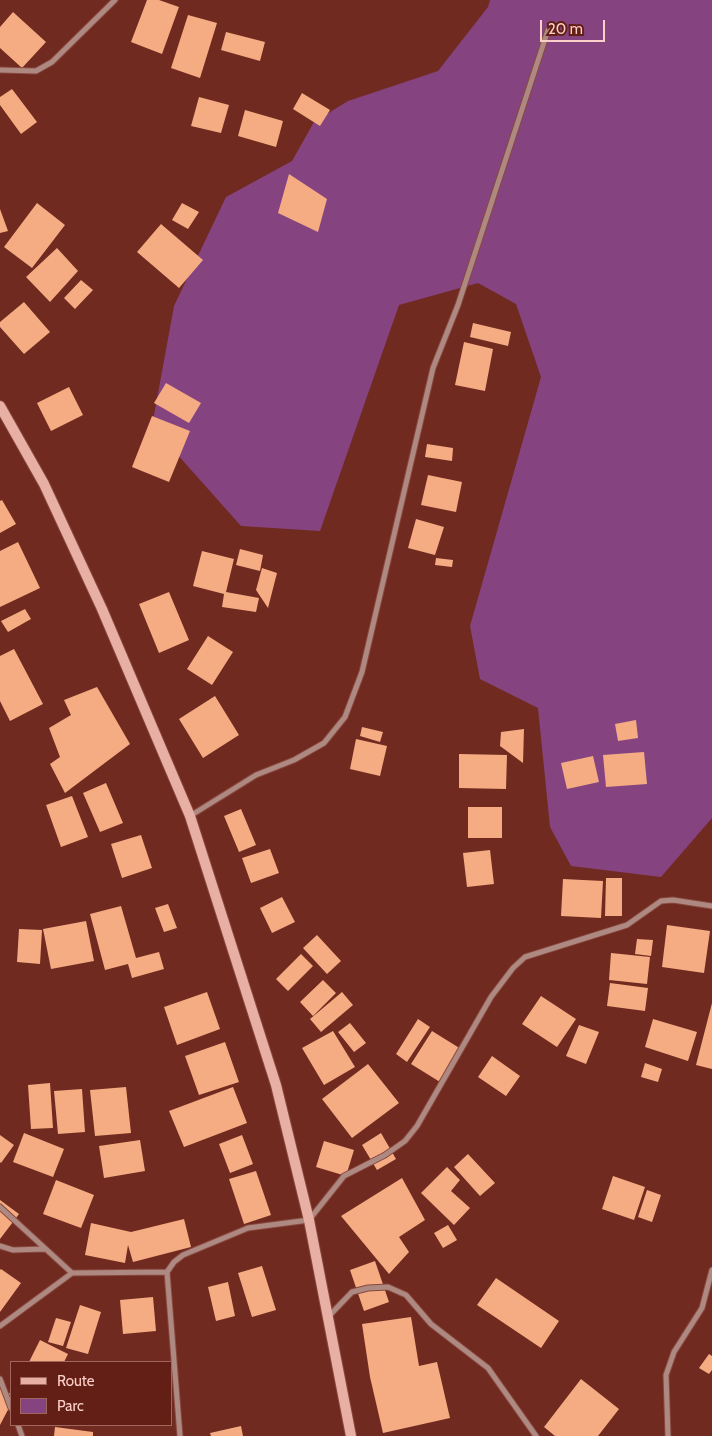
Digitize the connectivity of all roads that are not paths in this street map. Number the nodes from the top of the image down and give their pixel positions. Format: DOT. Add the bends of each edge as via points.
graph roads {
  1 [pos="115,0"];
  2 [pos="548,30"];
  3 [pos="0,70"];
  4 [pos="0,406"];
  5 [pos="190,816"];
  6 [pos="712,906"];
  7 [pos="0,1207"];
  8 [pos="309,1220"];
  9 [pos="0,1246"];
  10 [pos="46,1249"];
  11 [pos="712,1270"];
  12 [pos="167,1272"];
  13 [pos="72,1273"];
  14 [pos="328,1317"];
  15 [pos="0,1326"];
  16 [pos="0,1379"];
  17 [pos="10,1405"];
  18 [pos="180,1436"];
  19 [pos="351,1436"];
  20 [pos="536,1436"];
  21 [pos="668,1436"];
  1 -- 3 [label="street" via="52,62 36,70"];
  2 -- 5 [label="street" via="458,305 433,368 362,672 345,717 324,743 294,760 256,775"];
  4 -- 5 [label="main road" via="44,484 102,609"];
  5 -- 8 [label="main road" via="276,1085"];
  6 -- 8 [label="street" via="661,901 627,924 525,957 509,972 491,998 417,1126 405,1141 344,1176"];
  7 -- 10 [label="street"];
  8 -- 12 [label="street" via="248,1228 183,1255"];
  8 -- 14 [label="main road"];
  9 -- 10 [label="street" via="13,1250"];
  10 -- 13 [label="street"];
  11 -- 21 [label="street" via="702,1308 674,1352 666,1375"];
  12 -- 13 [label="street"];
  12 -- 18 [label="street"];
  13 -- 15 [label="street"];
  14 -- 19 [label="main road"];
  14 -- 20 [label="street" via="352,1292 388,1287 406,1296 431,1324 488,1368"];
  16 -- 17 [label="street"];
}
